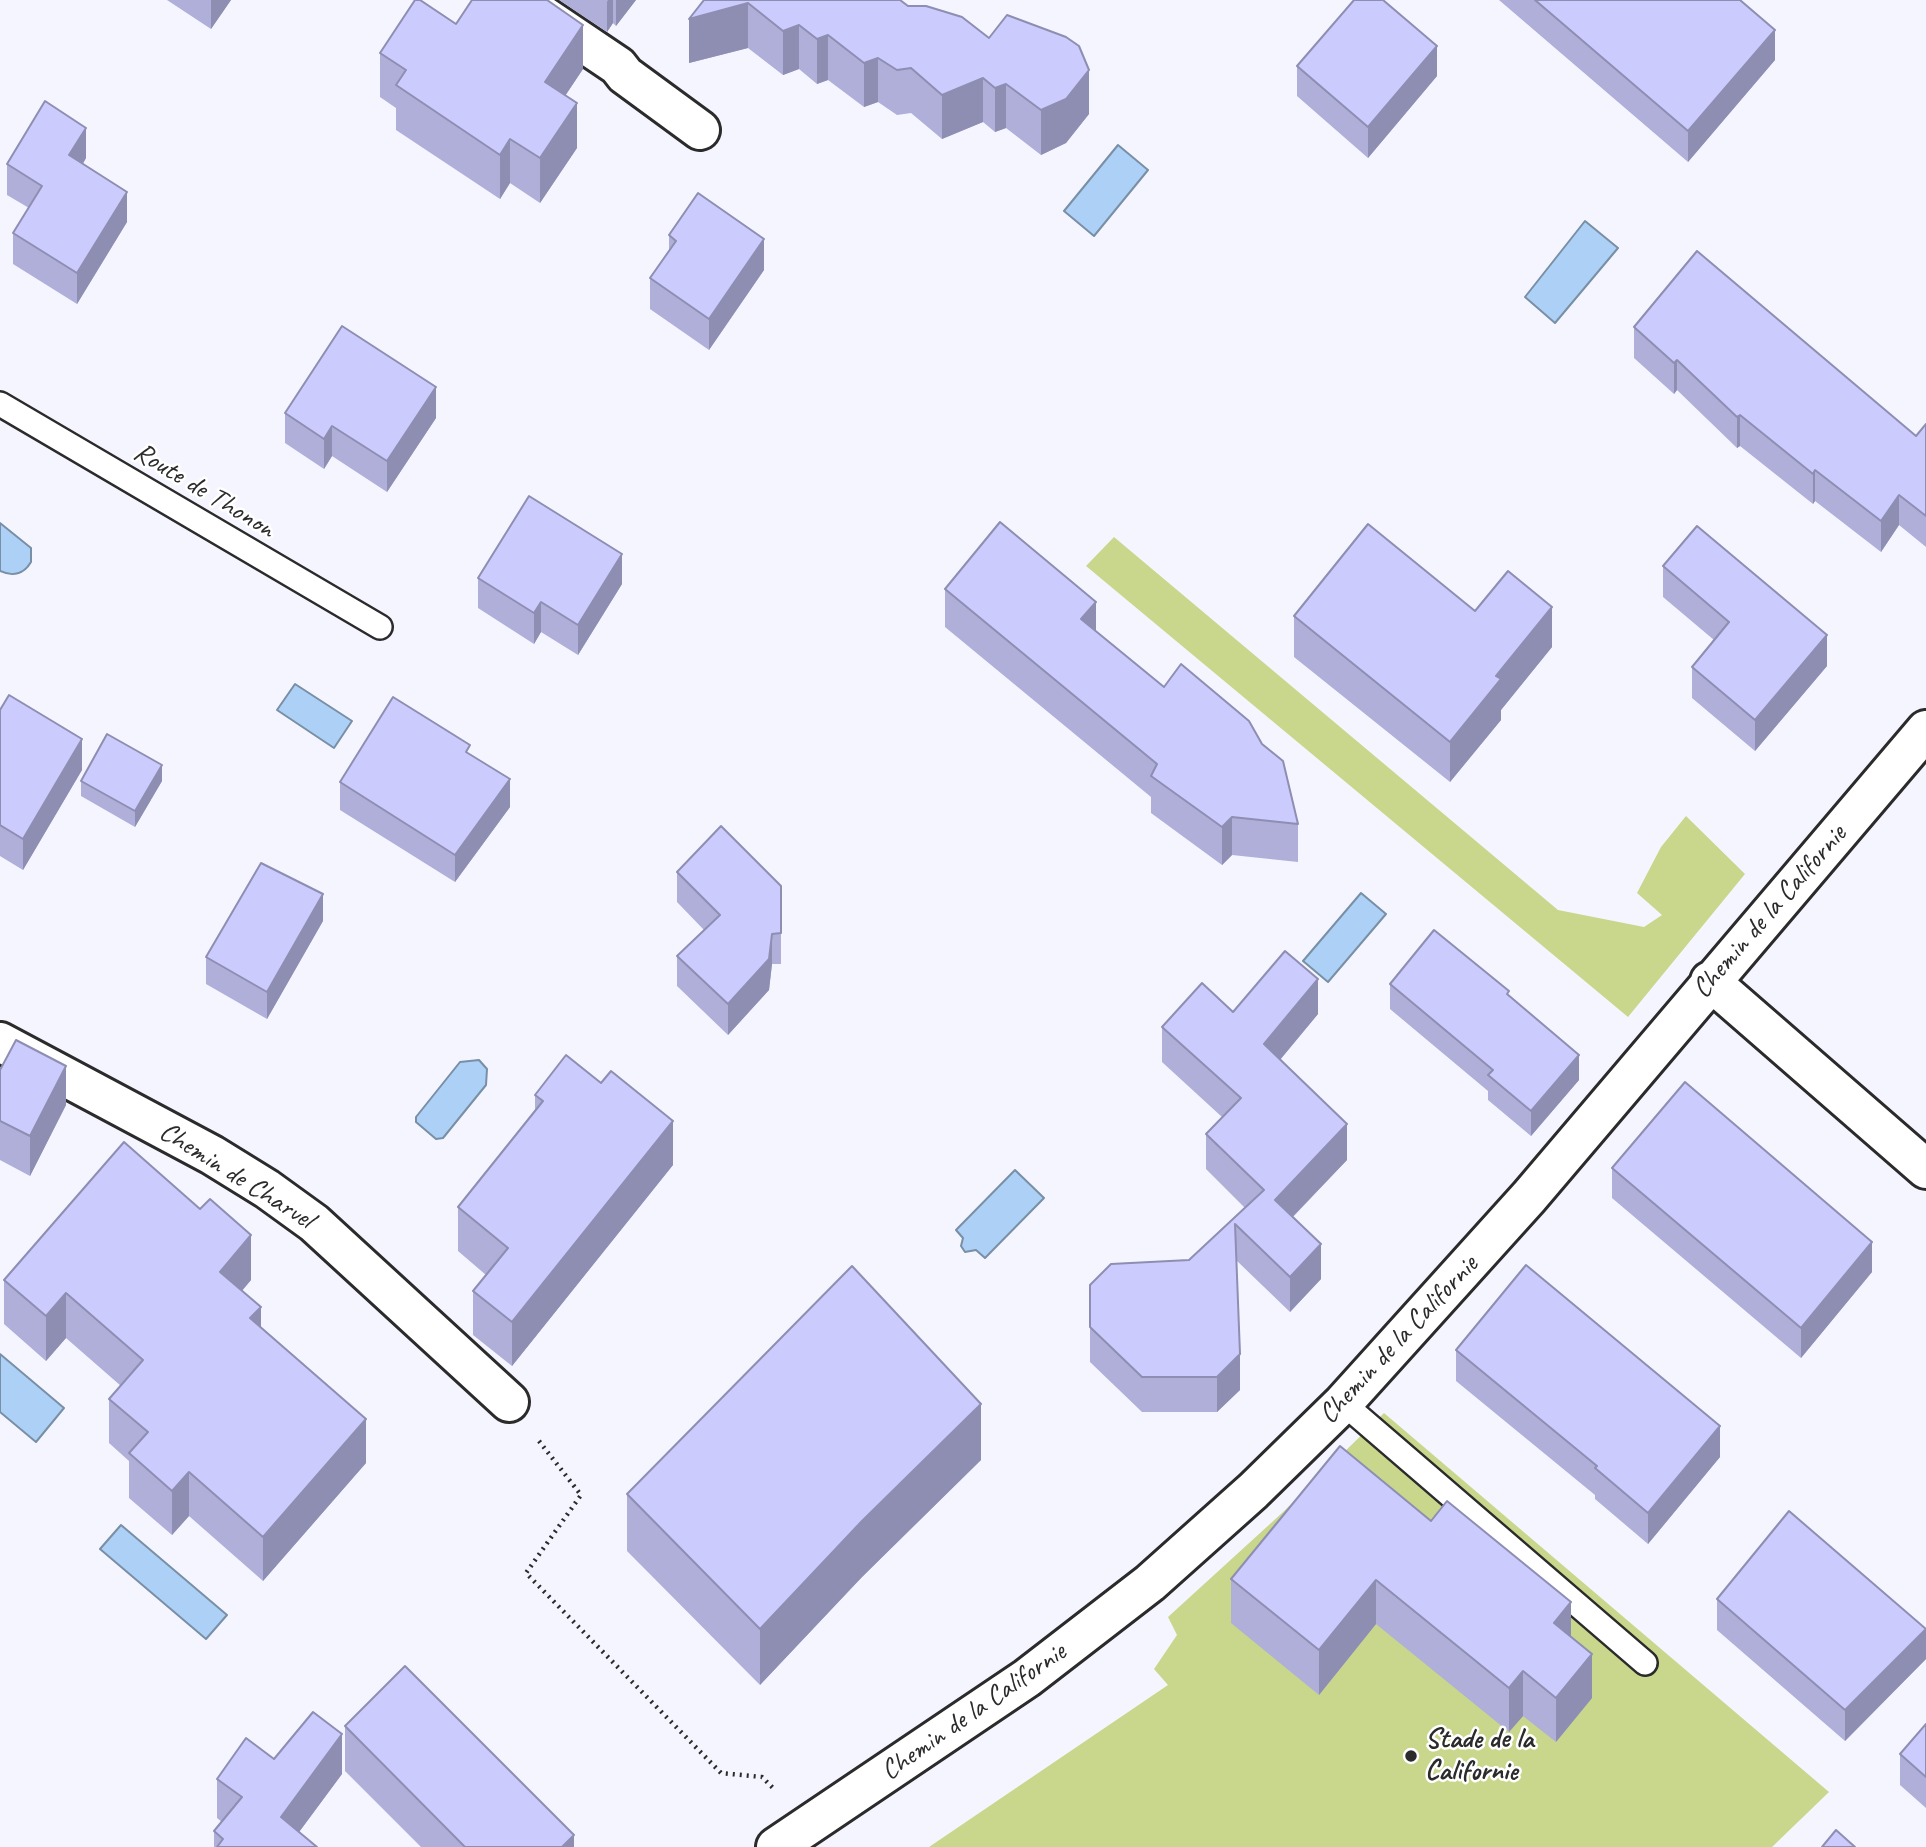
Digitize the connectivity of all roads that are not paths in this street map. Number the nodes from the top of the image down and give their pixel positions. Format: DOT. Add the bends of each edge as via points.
graph roads {
  1 [pos="520,0"];
  2 [pos="700,130"];
  3 [pos="0,404"];
  4 [pos="380,627"];
  5 [pos="1926,731"];
  6 [pos="1710,981"];
  7 [pos="0,1042"];
  8 [pos="1926,1169"];
  9 [pos="509,1402"];
  10 [pos="1343,1403"];
  11 [pos="1645,1663"];
  12 [pos="776,1847"];
  1 -- 2 [label="street" via="618,66"];
  3 -- 4 [label="lane, Route de Thonon"];
  5 -- 6 [label="street, Chemin de la Californie"];
  6 -- 8 [label="street"];
  6 -- 10 [label="street, Chemin de la Californie" via="1529,1197"];
  7 -- 9 [label="street, Chemin de Charvel" via="212,1154 267,1189 314,1223"];
  10 -- 11 [label="lane"];
  10 -- 12 [label="street, Chemin de la Californie" via="1140,1591 958,1727"];
}
